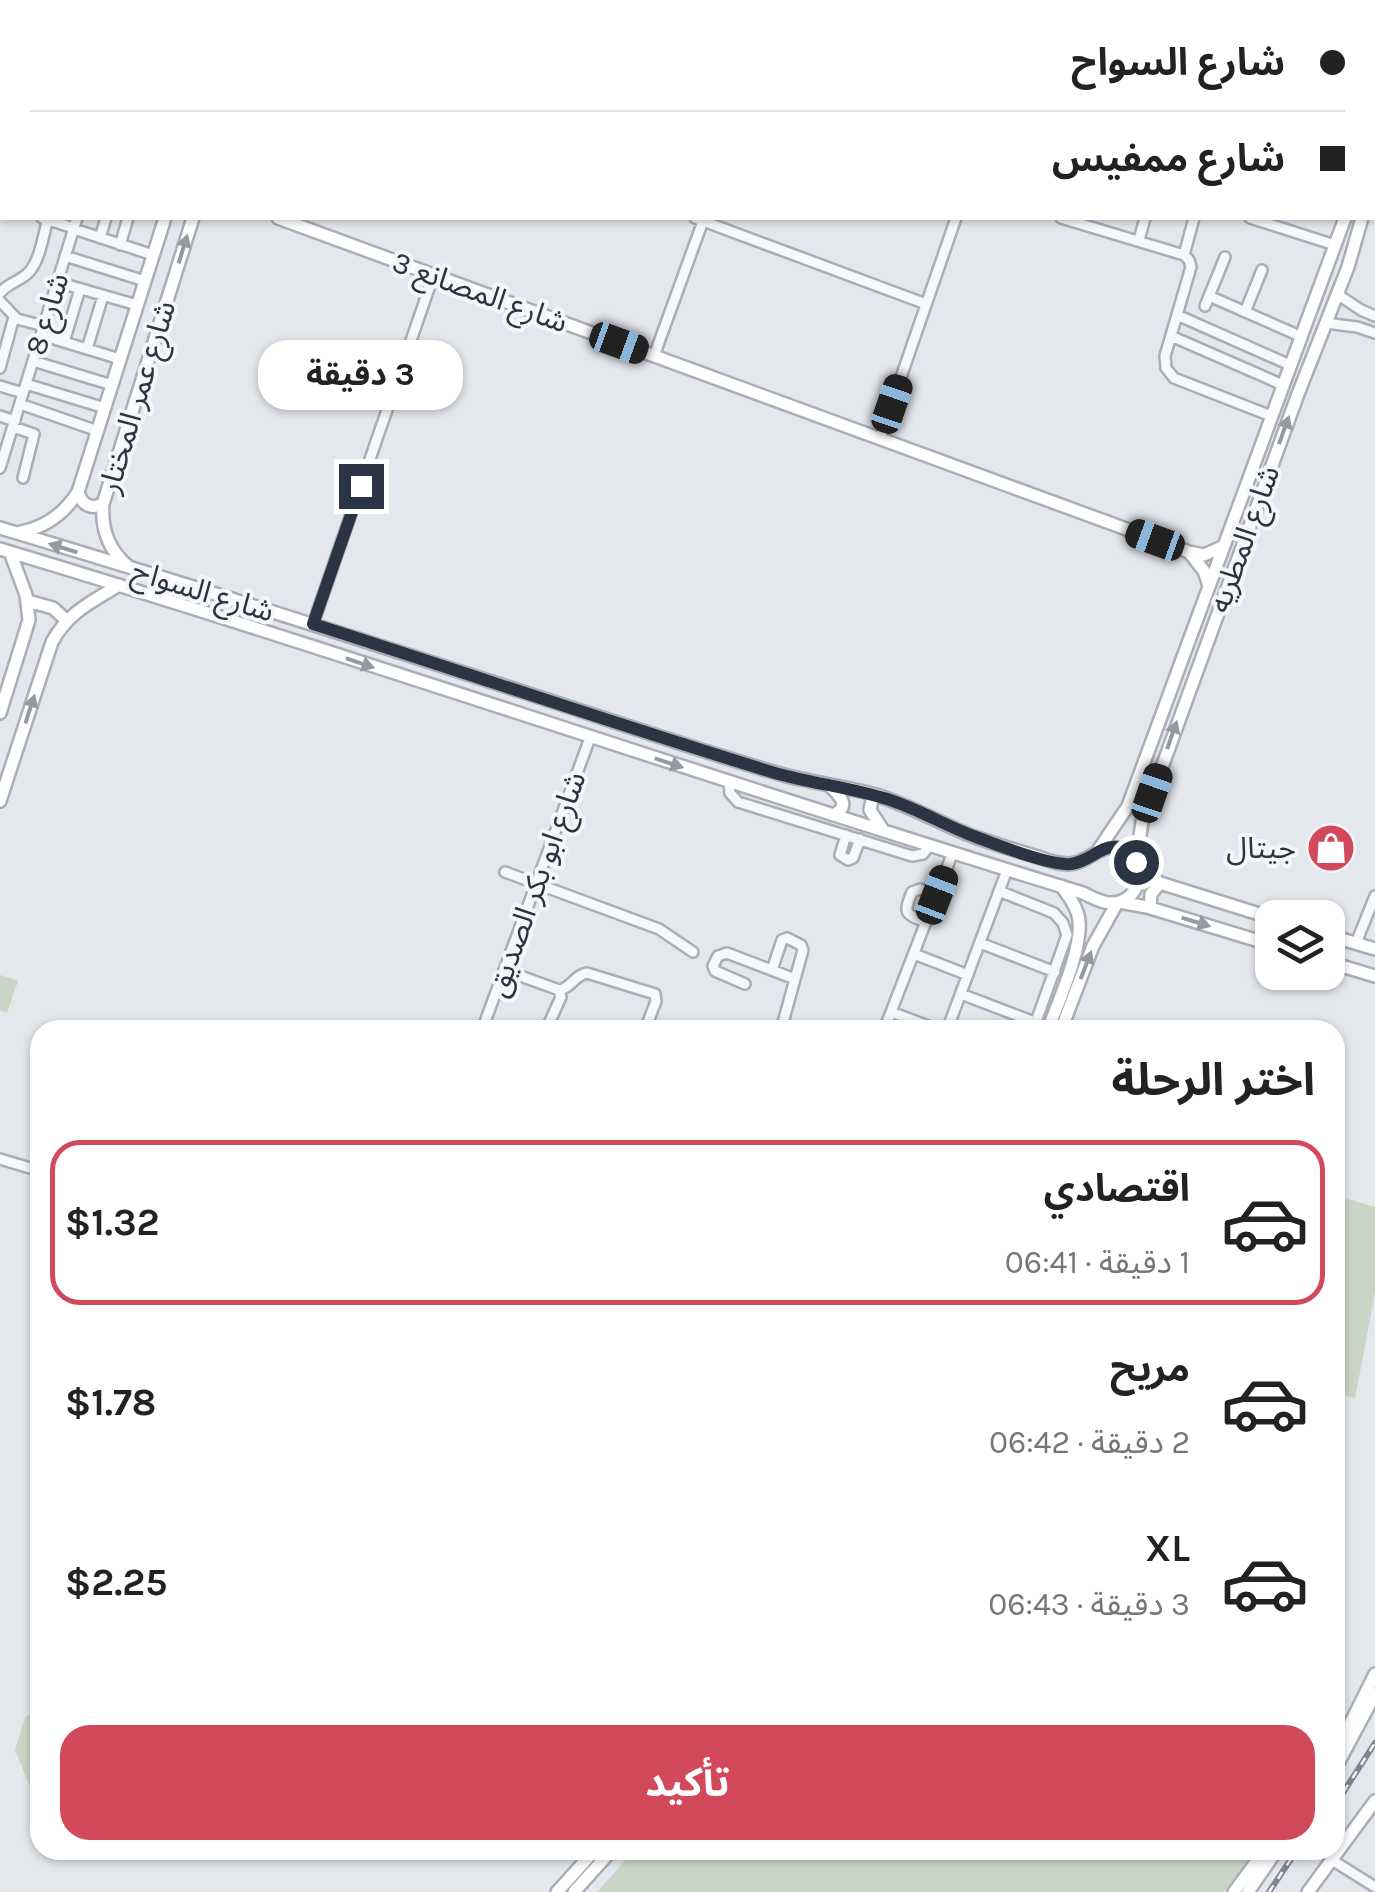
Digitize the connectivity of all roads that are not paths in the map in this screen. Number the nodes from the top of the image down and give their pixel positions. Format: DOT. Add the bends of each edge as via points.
graph roads {
  1 [pos="45,220"];
  2 [pos="105,220"];
  3 [pos="127,220"];
  4 [pos="164,220"];
  5 [pos="191,220"];
  6 [pos="284,220"];
  7 [pos="699,220"];
  8 [pos="702,220"];
  9 [pos="955,220"];
  10 [pos="1144,220"];
  11 [pos="1193,220"];
  12 [pos="1256,220"];
  13 [pos="1343,220"];
  14 [pos="1361,220"];
  15 [pos="1100,223"];
  16 [pos="75,225"];
  17 [pos="1375,229"];
  18 [pos="100,238"];
  19 [pos="1139,240"];
  20 [pos="120,245"];
  21 [pos="1334,247"];
  22 [pos="1352,254"];
  23 [pos="1184,255"];
  24 [pos="65,256"];
  25 [pos="153,256"];
  26 [pos="1225,257"];
  27 [pos="1262,270"];
  28 [pos="434,274"];
  29 [pos="1344,279"];
  30 [pos="145,280"];
  31 [pos="57,282"];
  32 [pos="80,289"];
  33 [pos="0,292"];
  34 [pos="1338,294"];
  35 [pos="103,296"];
  36 [pos="0,301"];
  37 [pos="926,304"];
  38 [pos="137,305"];
  39 [pos="1246,312"];
  40 [pos="1309,313"];
  41 [pos="1177,315"];
  42 [pos="1375,316"];
  43 [pos="14,317"];
  44 [pos="1325,323"];
  45 [pos="42,331"];
  46 [pos="1375,333"];
  47 [pos="1171,336"];
  48 [pos="1300,336"];
  49 [pos="64,342"];
  50 [pos="86,349"];
  51 [pos="654,356"];
  52 [pos="120,359"];
  53 [pos="33,360"];
  54 [pos="1290,365"];
  55 [pos="0,368"];
  56 [pos="1283,384"];
  57 [pos="112,385"];
  58 [pos="0,386"];
  59 [pos="25,388"];
  60 [pos="20,404"];
  61 [pos="104,408"];
  62 [pos="0,416"];
  63 [pos="1272,416"];
  64 [pos="14,424"];
  65 [pos="98,430"];
  66 [pos="880,438"];
  67 [pos="3,450"];
  68 [pos="0,468"];
  69 [pos="23,478"];
  70 [pos="78,492"];
  71 [pos="103,504"];
  72 [pos="0,528"];
  73 [pos="16,533"];
  74 [pos="1224,546"];
  75 [pos="5,551"];
  76 [pos="1190,552"];
  77 [pos="132,570"];
  78 [pos="119,585"];
  79 [pos="1209,586"];
  80 [pos="28,601"];
  81 [pos="270,611"];
  82 [pos="66,620"];
  83 [pos="313,624"];
  84 [pos="274,635"];
  85 [pos="326,652"];
  86 [pos="0,713"];
  87 [pos="590,738"];
  88 [pos="730,782"];
  89 [pos="828,784"];
  90 [pos="878,796"];
  91 [pos="0,801"];
  92 [pos="1125,810"];
  93 [pos="833,815"];
  94 [pos="1142,822"];
  95 [pos="884,830"];
  96 [pos="846,835"];
  97 [pos="860,840"];
  98 [pos="930,845"];
  99 [pos="1100,849"];
  100 [pos="953,852"];
  101 [pos="1138,864"];
  102 [pos="1007,870"];
  103 [pos="505,872"];
  104 [pos="537,883"];
  105 [pos="1160,883"];
  106 [pos="1061,886"];
  107 [pos="999,890"];
  108 [pos="937,895"];
  109 [pos="1375,896"];
  110 [pos="1118,902"];
  111 [pos="1150,908"];
  112 [pos="1255,913"];
  113 [pos="1092,921"];
  114 [pos="926,922"];
  115 [pos="1345,939"];
  116 [pos="1255,940"];
  117 [pos="980,943"];
  118 [pos="1356,943"];
  119 [pos="1375,949"];
  120 [pos="693,952"];
  121 [pos="914,954"];
  122 [pos="1345,967"];
  123 [pos="504,970"];
  124 [pos="772,970"];
  125 [pos="1054,972"];
  126 [pos="968,975"];
  127 [pos="1375,976"];
  128 [pos="795,979"];
  129 [pos="745,984"];
  130 [pos="559,990"];
  131 [pos="961,994"];
  132 [pos="891,1012"];
  133 [pos="486,1020"];
  134 [pos="550,1020"];
  135 [pos="649,1020"];
  136 [pos="784,1020"];
  137 [pos="888,1020"];
  138 [pos="912,1020"];
  139 [pos="951,1020"];
  140 [pos="1020,1020"];
  141 [pos="1036,1020"];
  142 [pos="1056,1020"];
  143 [pos="1056,1020"];
  144 [pos="0,1159"];
  145 [pos="30,1168"];
  146 [pos="1375,1674"];
  147 [pos="1375,1694"];
  148 [pos="1345,1734"];
  149 [pos="1345,1750"];
  150 [pos="1373,1809"];
  151 [pos="1345,1844"];
  152 [pos="586,1860"];
  153 [pos="603,1860"];
  154 [pos="1258,1860"];
  155 [pos="1271,1860"];
  156 [pos="1332,1860"];
  157 [pos="1375,1870"];
  158 [pos="1370,1884"];
  159 [pos="557,1892"];
  160 [pos="574,1892"];
  161 [pos="1234,1892"];
  162 [pos="1248,1892"];
  163 [pos="1308,1892"];
  1 -- 33 [label="street" via="33,268"];
  2 -- 18 [label="street"];
  3 -- 20 [label="street"];
  4 -- 25 [label="main road, شارع عمر المختار"];
  71 -- 5 [label="main road, شارع عمر المختار, one-way"];
  6 -- 28 [label="main road, شارع المصانع 3"];
  7 -- 51 [label="street"];
  8 -- 37 [label="street"];
  9 -- 37 [label="street"];
  10 -- 19 [label="street"];
  11 -- 23 [label="street"];
  12 -- 21 [label="street"];
  13 -- 21 [label="main road, شارع المطريه"];
  14 -- 17 [label="street"];
  14 -- 22 [label="main road, شارع المطريه"];
  15 -- 19 [label="street"];
  16 -- 18 [label="street"];
  16 -- 24 [label="street, شارع 8"];
  18 -- 20 [label="street"];
  19 -- 23 [label="street"];
  20 -- 25 [label="street"];
  21 -- 22 [label="main road"];
  21 -- 40 [label="main road, شارع المطريه"];
  22 -- 29 [label="main road, شارع المطريه"];
  23 -- 41 [label="street" via="1191,266"];
  24 -- 30 [label="street"];
  24 -- 31 [label="street, شارع 8"];
  25 -- 30 [label="main road, شارع عمر المختار"];
  26 -- 39 [label="street" via="1207,301"];
  27 -- 39 [label="street"];
  28 -- 51 [label="main road, شارع المصانع 3"];
  28 -- 83 [label="street"];
  29 -- 34 [label="main road, شارع المطريه"];
  29 -- 40 [label="main road" via="1328,284"];
  30 -- 38 [label="main road, شارع عمر المختار"];
  31 -- 32 [label="street"];
  31 -- 45 [label="street, شارع 8"];
  32 -- 35 [label="street"];
  32 -- 49 [label="street"];
  34 -- 42 [label="street"];
  34 -- 44 [label="main road, شارع المطريه"];
  35 -- 38 [label="street"];
  35 -- 50 [label="street"];
  36 -- 43 [label="street"];
  37 -- 66 [label="street"];
  38 -- 52 [label="main road, شارع عمر المختار"];
  39 -- 48 [label="street"];
  40 -- 48 [label="main road, شارع المطريه"];
  41 -- 47 [label="street"];
  41 -- 54 [label="street"];
  43 -- 45 [label="street"];
  43 -- 55 [label="street"];
  44 -- 46 [label="street"];
  94 -- 44 [label="main road, شارع المطريه, one-way"];
  45 -- 49 [label="street"];
  45 -- 53 [label="street, شارع 8"];
  47 -- 56 [label="street"];
  47 -- 63 [label="street" via="1165,362 1174,378"];
  48 -- 54 [label="main road, شارع المطريه"];
  49 -- 50 [label="street"];
  50 -- 52 [label="street"];
  51 -- 66 [label="main road, شارع المصانع 3"];
  52 -- 57 [label="main road, شارع عمر المختار"];
  53 -- 57 [label="street"];
  53 -- 59 [label="street, شارع 8"];
  54 -- 56 [label="main road, شارع المطريه"];
  56 -- 63 [label="main road, شارع المطريه"];
  57 -- 61 [label="main road, شارع عمر المختار"];
  58 -- 59 [label="street"];
  59 -- 60 [label="street, شارع 8"];
  59 -- 61 [label="street"];
  60 -- 64 [label="street, شارع 8"];
  60 -- 65 [label="street"];
  61 -- 65 [label="main road, شارع عمر المختار"];
  62 -- 64 [label="street"];
  63 -- 74 [label="main road, شارع المطريه"];
  64 -- 67 [label="street, شارع 8"];
  64 -- 69 [label="street" via="34,434"];
  65 -- 70 [label="main road, شارع عمر المختار"];
  66 -- 76 [label="main road, شارع المصانع 3"];
  67 -- 68 [label="street, شارع 8"];
  70 -- 71 [label="main road" via="86,505"];
  70 -- 73 [label="main road, شارع عمر المختار" via="52,520"];
  71 -- 77 [label="main road, شارع عمر المختار" via="108,541"];
  72 -- 73 [label="main road, شارع السواح"];
  77 -- 73 [label="main road, شارع السواح, one-way"];
  74 -- 76 [label="main road" via="1211,554"];
  74 -- 79 [label="main road, شارع المطريه"];
  75 -- 78 [label="main road, شارع السواح"];
  75 -- 80 [label="main road"];
  76 -- 79 [label="main road"];
  77 -- 81 [label="main road, شارع السواح"];
  78 -- 82 [label="main road"];
  78 -- 84 [label="main road, شارع السواح"];
  79 -- 92 [label="main road, شارع المطريه"];
  80 -- 82 [label="main road"];
  80 -- 86 [label="main road" via="27,628"];
  81 -- 83 [label="main road, شارع السواح"];
  81 -- 84 [label="main road" via="282,628"];
  91 -- 82 [label="main road, one-way" via="52,642"];
  83 -- 85 [label="main road" via="308,637"];
  83 -- 89 [label="main road, شارع السواح" via="778,774"];
  84 -- 85 [label="main road, شارع السواح"];
  85 -- 87 [label="main road, شارع السواح, one-way"];
  87 -- 88 [label="main road, شارع السواح, one-way"];
  87 -- 104 [label="street, شارع ابو بكر الصديق"];
  88 -- 93 [label="main road, شارع السواح"];
  88 -- 96 [label="street" via="738,802"];
  89 -- 90 [label="main road, شارع السواح"];
  89 -- 93 [label="main road" via="844,801"];
  90 -- 95 [label="main road" via="870,810"];
  90 -- 99 [label="main road, شارع السواح" via="1058,863 1080,862"];
  92 -- 94 [label="main road" via="1125,829"];
  92 -- 99 [label="main road, شارع المطريه"];
  93 -- 95 [label="main road, شارع السواح"];
  94 -- 101 [label="main road, شارع المطريه"];
  95 -- 98 [label="main road, شارع السواح"];
  96 -- 97 [label="street"];
  96 -- 97 [label="street" via="840,855 848,860"];
  97 -- 98 [label="street" via="912,856"];
  98 -- 100 [label="main road, شارع السواح"];
  99 -- 101 [label="main road" via="1120,848"];
  100 -- 102 [label="main road, شارع السواح"];
  100 -- 108 [label="street"];
  101 -- 105 [label="main road"];
  101 -- 110 [label="main road" via="1136,888"];
  102 -- 106 [label="main road, شارع السواح"];
  102 -- 107 [label="street"];
  103 -- 104 [label="street"];
  104 -- 120 [label="street" via="659,929"];
  104 -- 123 [label="street, شارع ابو بكر الصديق"];
  105 -- 111 [label="main road"];
  105 -- 112 [label="main road"];
  106 -- 110 [label="main road, شارع السواح"];
  106 -- 113 [label="main road"];
  107 -- 117 [label="street"];
  107 -- 125 [label="street" via="1063,922 1067,935"];
  108 -- 114 [label="street"];
  108 -- 114 [label="street" via="912,892 907,912"];
  109 -- 118 [label="street"];
  110 -- 111 [label="main road, شارع السواح"];
  110 -- 113 [label="main road"];
  111 -- 116 [label="main road, شارع السواح, one-way"];
  142 -- 113 [label="main road, one-way"];
  113 -- 143 [label="main road" via="1077,945"];
  114 -- 121 [label="street"];
  115 -- 118 [label="main road"];
  117 -- 125 [label="street"];
  117 -- 126 [label="street"];
  118 -- 119 [label="main road"];
  121 -- 126 [label="street"];
  121 -- 132 [label="street"];
  122 -- 127 [label="main road"];
  123 -- 130 [label="street"];
  123 -- 133 [label="street, شارع ابو بكر الصديق"];
  124 -- 128 [label="street"];
  124 -- 128 [label="street" via="782,940 799,943"];
  124 -- 129 [label="street" via="718,956 715,971"];
  125 -- 141 [label="street"];
  126 -- 131 [label="street"];
  128 -- 136 [label="street"];
  130 -- 134 [label="street"];
  130 -- 135 [label="street" via="586,973 655,994"];
  131 -- 139 [label="street"];
  131 -- 140 [label="street"];
  132 -- 137 [label="street"];
  132 -- 138 [label="street"];
  144 -- 145 [label="street"];
  146 -- 148 [label="main road"];
  147 -- 149 [label="main road"];
  150 -- 151 [label="main road"];
  152 -- 159 [label="main road"];
  153 -- 160 [label="main road"];
  154 -- 161 [label="main road"];
  155 -- 162 [label="main road"];
  156 -- 158 [label="street"];
  156 -- 163 [label="main road"];
  157 -- 158 [label="street"];
}
